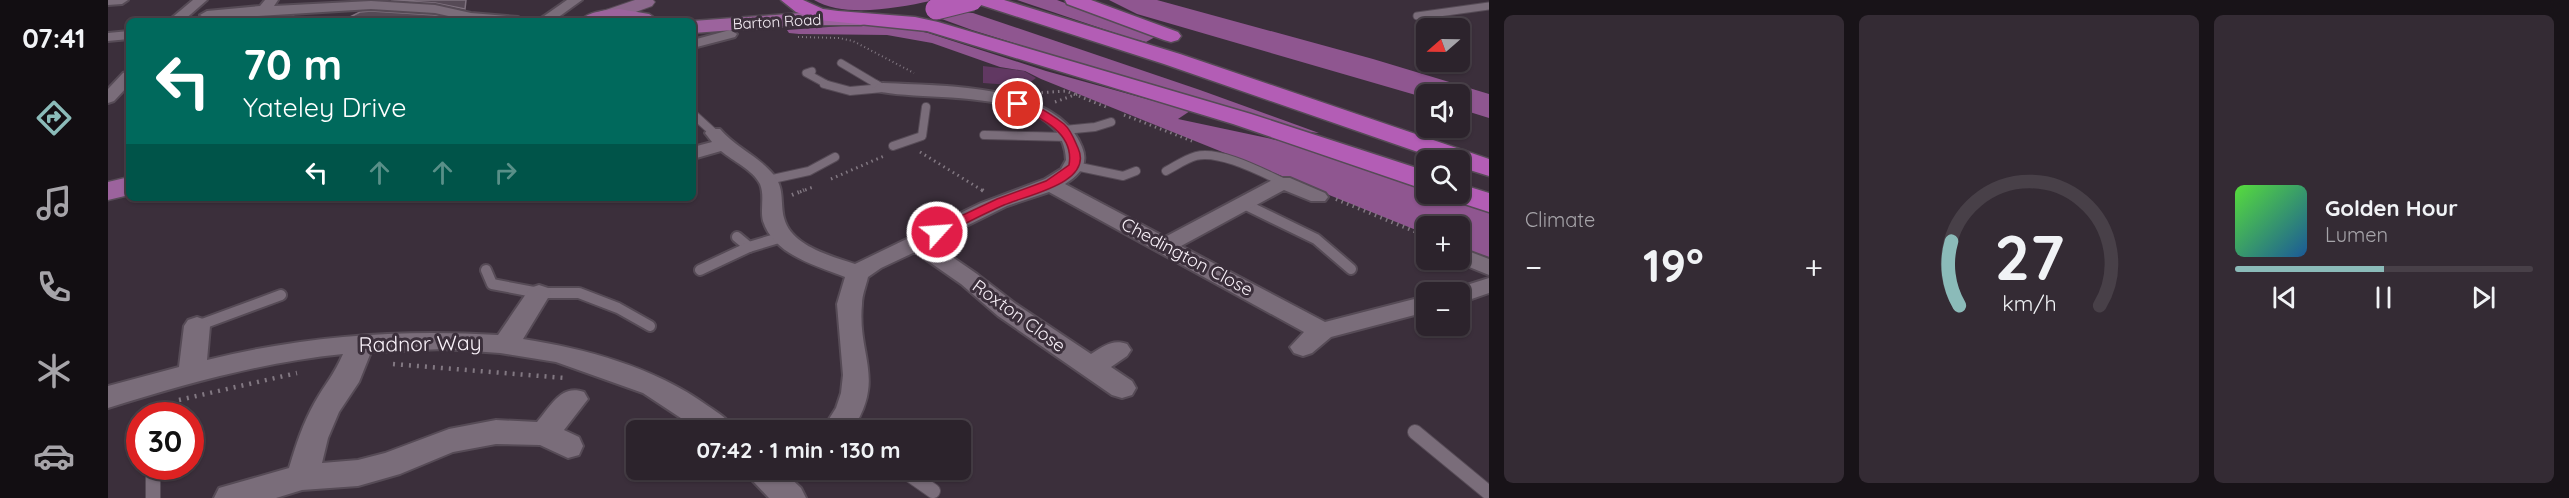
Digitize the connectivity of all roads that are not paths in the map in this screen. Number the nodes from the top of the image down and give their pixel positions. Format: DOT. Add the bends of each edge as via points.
graph roads {
  1 [pos="122,0"];
  2 [pos="201,0"];
  3 [pos="576,0"];
  4 [pos="789,0"];
  5 [pos="972,0"];
  6 [pos="985,0"];
  7 [pos="1074,0"];
  8 [pos="108,1"];
  9 [pos="470,4"];
  10 [pos="947,4"];
  11 [pos="268,5"];
  12 [pos="350,5"];
  13 [pos="1489,6"];
  14 [pos="646,10"];
  15 [pos="452,12"];
  16 [pos="207,15"];
  17 [pos="1417,16"];
  18 [pos="179,18"];
  19 [pos="338,18"];
  20 [pos="490,18"];
  21 [pos="549,18"];
  22 [pos="604,18"];
  23 [pos="874,19"];
  24 [pos="696,22"];
  25 [pos="696,27"];
  26 [pos="730,34"];
  27 [pos="126,35"];
  28 [pos="108,37"];
  29 [pos="696,43"];
  30 [pos="841,63"];
  31 [pos="864,65"];
  32 [pos="850,69"];
  33 [pos="812,71"];
  34 [pos="126,79"];
  35 [pos="883,88"];
  36 [pos="924,91"];
  37 [pos="108,98"];
  38 [pos="696,117"];
  39 [pos="1111,122"];
  40 [pos="1066,134"];
  41 [pos="984,135"];
  42 [pos="718,139"];
  43 [pos="891,150"];
  44 [pos="696,151"];
  45 [pos="1416,155"];
  46 [pos="1489,156"];
  47 [pos="836,157"];
  48 [pos="1075,166"];
  49 [pos="1489,168"];
  50 [pos="1136,171"];
  51 [pos="1166,171"];
  52 [pos="1470,175"];
  53 [pos="1416,177"];
  54 [pos="1283,182"];
  55 [pos="1489,182"];
  56 [pos="1050,184"];
  57 [pos="126,187"];
  58 [pos="771,188"];
  59 [pos="108,191"];
  60 [pos="1470,196"];
  61 [pos="1318,197"];
  62 [pos="1242,203"];
  63 [pos="1489,203"];
  64 [pos="737,237"];
  65 [pos="782,237"];
  66 [pos="916,242"];
  67 [pos="1166,245"];
  68 [pos="749,247"];
  69 [pos="1470,259"];
  70 [pos="1489,268"];
  71 [pos="1351,269"];
  72 [pos="486,270"];
  73 [pos="700,270"];
  74 [pos="858,274"];
  75 [pos="1489,285"];
  76 [pos="1470,292"];
  77 [pos="539,293"];
  78 [pos="281,295"];
  79 [pos="1416,307"];
  80 [pos="197,326"];
  81 [pos="651,326"];
  82 [pos="506,344"];
  83 [pos="1118,350"];
  84 [pos="357,352"];
  85 [pos="1091,368"];
  86 [pos="192,372"];
  87 [pos="1122,388"];
  88 [pos="575,391"];
  89 [pos="108,396"];
  90 [pos="705,420"];
  91 [pos="848,420"];
  92 [pos="1415,432"];
  93 [pos="302,477"];
  94 [pos="153,480"];
  95 [pos="917,480"];
  96 [pos="933,491"];
  97 [pos="1489,493"];
  98 [pos="153,498"];
  99 [pos="230,498"];
  1 -- 8 [label="street"];
  2 -- 18 [label="street"];
  3 -- 21 [label="street"];
  4 -- 23 [label="highway" via="818,13"];
  4 -- 24 [label="main road, Barton Road" via="761,14"];
  5 -- 10 [label="highway, bridge"];
  6 -- 49 [label="highway" via="1183,62"];
  7 -- 46 [label="highway"];
  9 -- 15 [label="street"];
  10 -- 23 [label="highway"];
  10 -- 45 [label="highway" via="1181,73"];
  11 -- 12 [label="street"];
  11 -- 16 [label="street"];
  12 -- 15 [label="street"];
  12 -- 19 [label="street"];
  13 -- 17 [label="lane"];
  14 -- 22 [label="main road"];
  15 -- 20 [label="street"];
  23 -- 25 [label="main road, Barton Road"];
  23 -- 53 [label="highway" via="926,25 1112,79 1351,153"];
  26 -- 29 [label="street, Barton Road"];
  27 -- 28 [label="street"];
  30 -- 32 [label="lane"];
  31 -- 32 [label="lane"];
  32 -- 35 [label="lane"];
  33 -- 35 [label="lane" via="806,73 833,89"];
  34 -- 37 [label="street"];
  35 -- 36 [label="street"];
  36 -- 40 [label="street" via="982,95 1018,104 1049,118"];
  36 -- 43 [label="lane" via="922,136"];
  38 -- 42 [label="lane"];
  39 -- 40 [label="lane"];
  40 -- 41 [label="lane"];
  40 -- 48 [label="street" via="1076,156"];
  42 -- 44 [label="street"];
  42 -- 58 [label="street"];
  47 -- 58 [label="lane"];
  48 -- 50 [label="lane" via="1123,176"];
  48 -- 56 [label="street"];
  51 -- 54 [label="lane" via="1204,154"];
  52 -- 55 [label="highway"];
  54 -- 61 [label="street"];
  54 -- 62 [label="street"];
  56 -- 66 [label="street"];
  56 -- 67 [label="street, Chedington Close"];
  57 -- 59 [label="main road"];
  58 -- 65 [label="street" via="773,218"];
  60 -- 63 [label="highway"];
  62 -- 67 [label="street"];
  62 -- 71 [label="lane" via="1316,239"];
  64 -- 68 [label="lane"];
  65 -- 68 [label="lane"];
  65 -- 74 [label="street" via="809,255"];
  66 -- 74 [label="street"];
  66 -- 85 [label="street, Roxton Close"];
  67 -- 79 [label="street, Chedington Close" via="1312,339"];
  68 -- 73 [label="lane"];
  69 -- 70 [label="street"];
  72 -- 77 [label="lane" via="492,284"];
  74 -- 91 [label="street" via="850,296 857,367 854,403"];
  75 -- 76 [label="street"];
  77 -- 81 [label="lane" via="579,293"];
  77 -- 82 [label="street"];
  78 -- 80 [label="lane"];
  80 -- 86 [label="street"];
  82 -- 84 [label="street, Radnor Way" via="428,340"];
  82 -- 90 [label="street, Radnor Way" via="559,353 643,381"];
  83 -- 85 [label="street"];
  84 -- 86 [label="street, Radnor Way" via="275,354"];
  84 -- 93 [label="street" via="345,382 326,408"];
  85 -- 87 [label="street, Roxton Close"];
  86 -- 89 [label="street, Radnor Way"];
  88 -- 93 [label="street" via="556,440 496,432 449,441 358,473"];
  92 -- 97 [label="lane"];
  93 -- 99 [label="street"];
  94 -- 98 [label="lane"];
  95 -- 96 [label="lane"];
}
